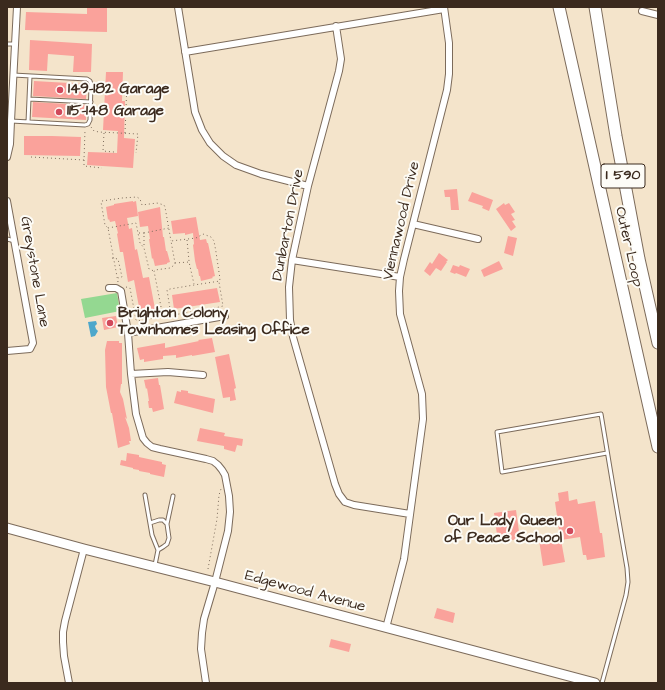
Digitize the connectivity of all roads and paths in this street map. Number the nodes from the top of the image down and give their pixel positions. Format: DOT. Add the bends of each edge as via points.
graph roads {
  1 [pos="17,7"];
  2 [pos="178,7"];
  3 [pos="559,7"];
  4 [pos="595,7"];
  5 [pos="444,8"];
  6 [pos="642,11"];
  7 [pos="658,15"];
  8 [pos="336,26"];
  9 [pos="7,44"];
  10 [pos="15,44"];
  11 [pos="185,52"];
  12 [pos="14,76"];
  13 [pos="30,76"];
  14 [pos="127,83"];
  15 [pos="29,98"];
  16 [pos="10,102"];
  17 [pos="90,102"];
  18 [pos="11,121"];
  19 [pos="28,122"];
  20 [pos="87,124"];
  21 [pos="104,133"];
  22 [pos="125,134"];
  23 [pos="114,152"];
  24 [pos="136,153"];
  25 [pos="7,157"];
  26 [pos="31,157"];
  27 [pos="84,160"];
  28 [pos="102,168"];
  29 [pos="308,186"];
  30 [pos="7,201"];
  31 [pos="9,224"];
  32 [pos="413,224"];
  33 [pos="108,228"];
  34 [pos="168,228"];
  35 [pos="144,232"];
  36 [pos="139,233"];
  37 [pos="7,239"];
  38 [pos="187,239"];
  39 [pos="478,239"];
  40 [pos="15,241"];
  41 [pos="171,241"];
  42 [pos="144,248"];
  43 [pos="113,258"];
  44 [pos="292,260"];
  45 [pos="189,262"];
  46 [pos="175,263"];
  47 [pos="154,271"];
  48 [pos="400,277"];
  49 [pos="118,279"];
  50 [pos="220,281"];
  51 [pos="118,283"];
  52 [pos="194,285"];
  53 [pos="124,286"];
  54 [pos="109,288"];
  55 [pos="172,315"];
  56 [pos="225,316"];
  57 [pos="163,317"];
  58 [pos="128,334"];
  59 [pos="658,343"];
  60 [pos="7,351"];
  61 [pos="131,374"];
  62 [pos="203,375"];
  63 [pos="658,447"];
  64 [pos="608,453"];
  65 [pos="222,484"];
  66 [pos="145,495"];
  67 [pos="173,496"];
  68 [pos="410,514"];
  69 [pos="150,523"];
  70 [pos="168,524"];
  71 [pos="7,528"];
  72 [pos="84,549"];
  73 [pos="158,550"];
  74 [pos="154,567"];
  75 [pos="208,569"];
  76 [pos="215,582"];
  77 [pos="386,628"];
  78 [pos="69,683"];
  79 [pos="206,683"];
  80 [pos="594,683"];
  81 [pos="602,683"];
  1 -- 10 [label="street"];
  2 -- 11 [label="street"];
  3 -- 63 [label="highway, Outer Loop / I 590"];
  4 -- 59 [label="highway, Outer Loop / I 590" via="639,259"];
  5 -- 8 [label="street"];
  5 -- 32 [label="street, Viennawood Drive" via="449,50 447,90"];
  6 -- 7 [label="street"];
  8 -- 11 [label="street"];
  8 -- 29 [label="street, Dunbarton Drive" via="339,71"];
  9 -- 10 [label="lane"];
  10 -- 12 [label="street"];
  11 -- 29 [label="street" via="195,112 202,130 216,150 229,161 244,168"];
  12 -- 13 [label="lane"];
  12 -- 16 [label="street"];
  13 -- 15 [label="lane"];
  13 -- 17 [label="lane" via="90,81"];
  14 -- 22 [label="path"];
  15 -- 17 [label="lane"];
  15 -- 19 [label="lane"];
  16 -- 18 [label="street"];
  17 -- 20 [label="lane" via="90,120"];
  18 -- 19 [label="lane"];
  18 -- 25 [label="street"];
  19 -- 20 [label="lane"];
  20 -- 21 [label="path" via="94,131"];
  20 -- 27 [label="path"];
  21 -- 22 [label="path"];
  21 -- 23 [label="path" via="103,151"];
  22 -- 24 [label="path" via="138,134"];
  26 -- 27 [label="path"];
  27 -- 28 [label="path" via="84,166"];
  29 -- 44 [label="street, Dunbarton Drive"];
  30 -- 31 [label="street, Greystone Lane"];
  31 -- 40 [label="street, Greystone Lane"];
  32 -- 39 [label="street"];
  32 -- 48 [label="street, Viennawood Drive"];
  33 -- 34 [label="path" via="105,226 100,202 127,197 137,197 142,205 164,205"];
  33 -- 36 [label="path" via="136,223"];
  33 -- 43 [label="path"];
  34 -- 35 [label="path"];
  34 -- 41 [label="path"];
  35 -- 36 [label="path"];
  35 -- 42 [label="path"];
  36 -- 42 [label="path" via="140,243"];
  37 -- 40 [label="lane"];
  38 -- 41 [label="path"];
  38 -- 45 [label="path"];
  38 -- 50 [label="path" via="203,234 211,237 214,241"];
  40 -- 60 [label="street, Greystone Lane" via="34,343 30,349"];
  41 -- 46 [label="path"];
  42 -- 47 [label="path" via="148,269"];
  43 -- 49 [label="path"];
  43 -- 49 [label="path" via="118,259 122,277"];
  44 -- 48 [label="street"];
  44 -- 68 [label="street, Dunbarton Drive" via="289,304 293,337 339,494 345,502 354,506"];
  45 -- 46 [label="path"];
  45 -- 52 [label="path"];
  46 -- 47 [label="path" via="170,268"];
  47 -- 57 [label="path"];
  48 -- 68 [label="street, Viennawood Drive" via="400,314 424,410"];
  49 -- 51 [label="path"];
  50 -- 52 [label="path"];
  50 -- 55 [label="path" via="223,306"];
  52 -- 55 [label="path" via="167,290"];
  53 -- 57 [label="path" via="130,288 137,321"];
  54 -- 58 [label="street" via="122,291"];
  55 -- 57 [label="path"];
  56 -- 58 [label="street"];
  58 -- 61 [label="street"];
  61 -- 62 [label="street" via="168,372"];
  61 -- 76 [label="street" via="136,414 143,438 152,447 213,461 225,475 230,512 228,531"];
  64 -- 64 [label="lane" via="601,414 497,432 502,472"];
  64 -- 81 [label="lane" via="628,582"];
  65 -- 75 [label="path"];
  66 -- 69 [label="lane"];
  67 -- 70 [label="lane"];
  68 -- 77 [label="street, Viennawood Drive" via="404,559"];
  69 -- 70 [label="lane" via="163,520"];
  69 -- 73 [label="lane"];
  70 -- 73 [label="lane" via="167,544"];
  71 -- 72 [label="street, Edgewood Avenue"];
  72 -- 74 [label="street, Edgewood Avenue"];
  72 -- 78 [label="street" via="63,632"];
  73 -- 74 [label="lane"];
  74 -- 76 [label="street, Edgewood Avenue"];
  76 -- 77 [label="street, Edgewood Avenue"];
  76 -- 79 [label="street" via="202,633 201,649"];
  77 -- 80 [label="street, Edgewood Avenue"];
}
